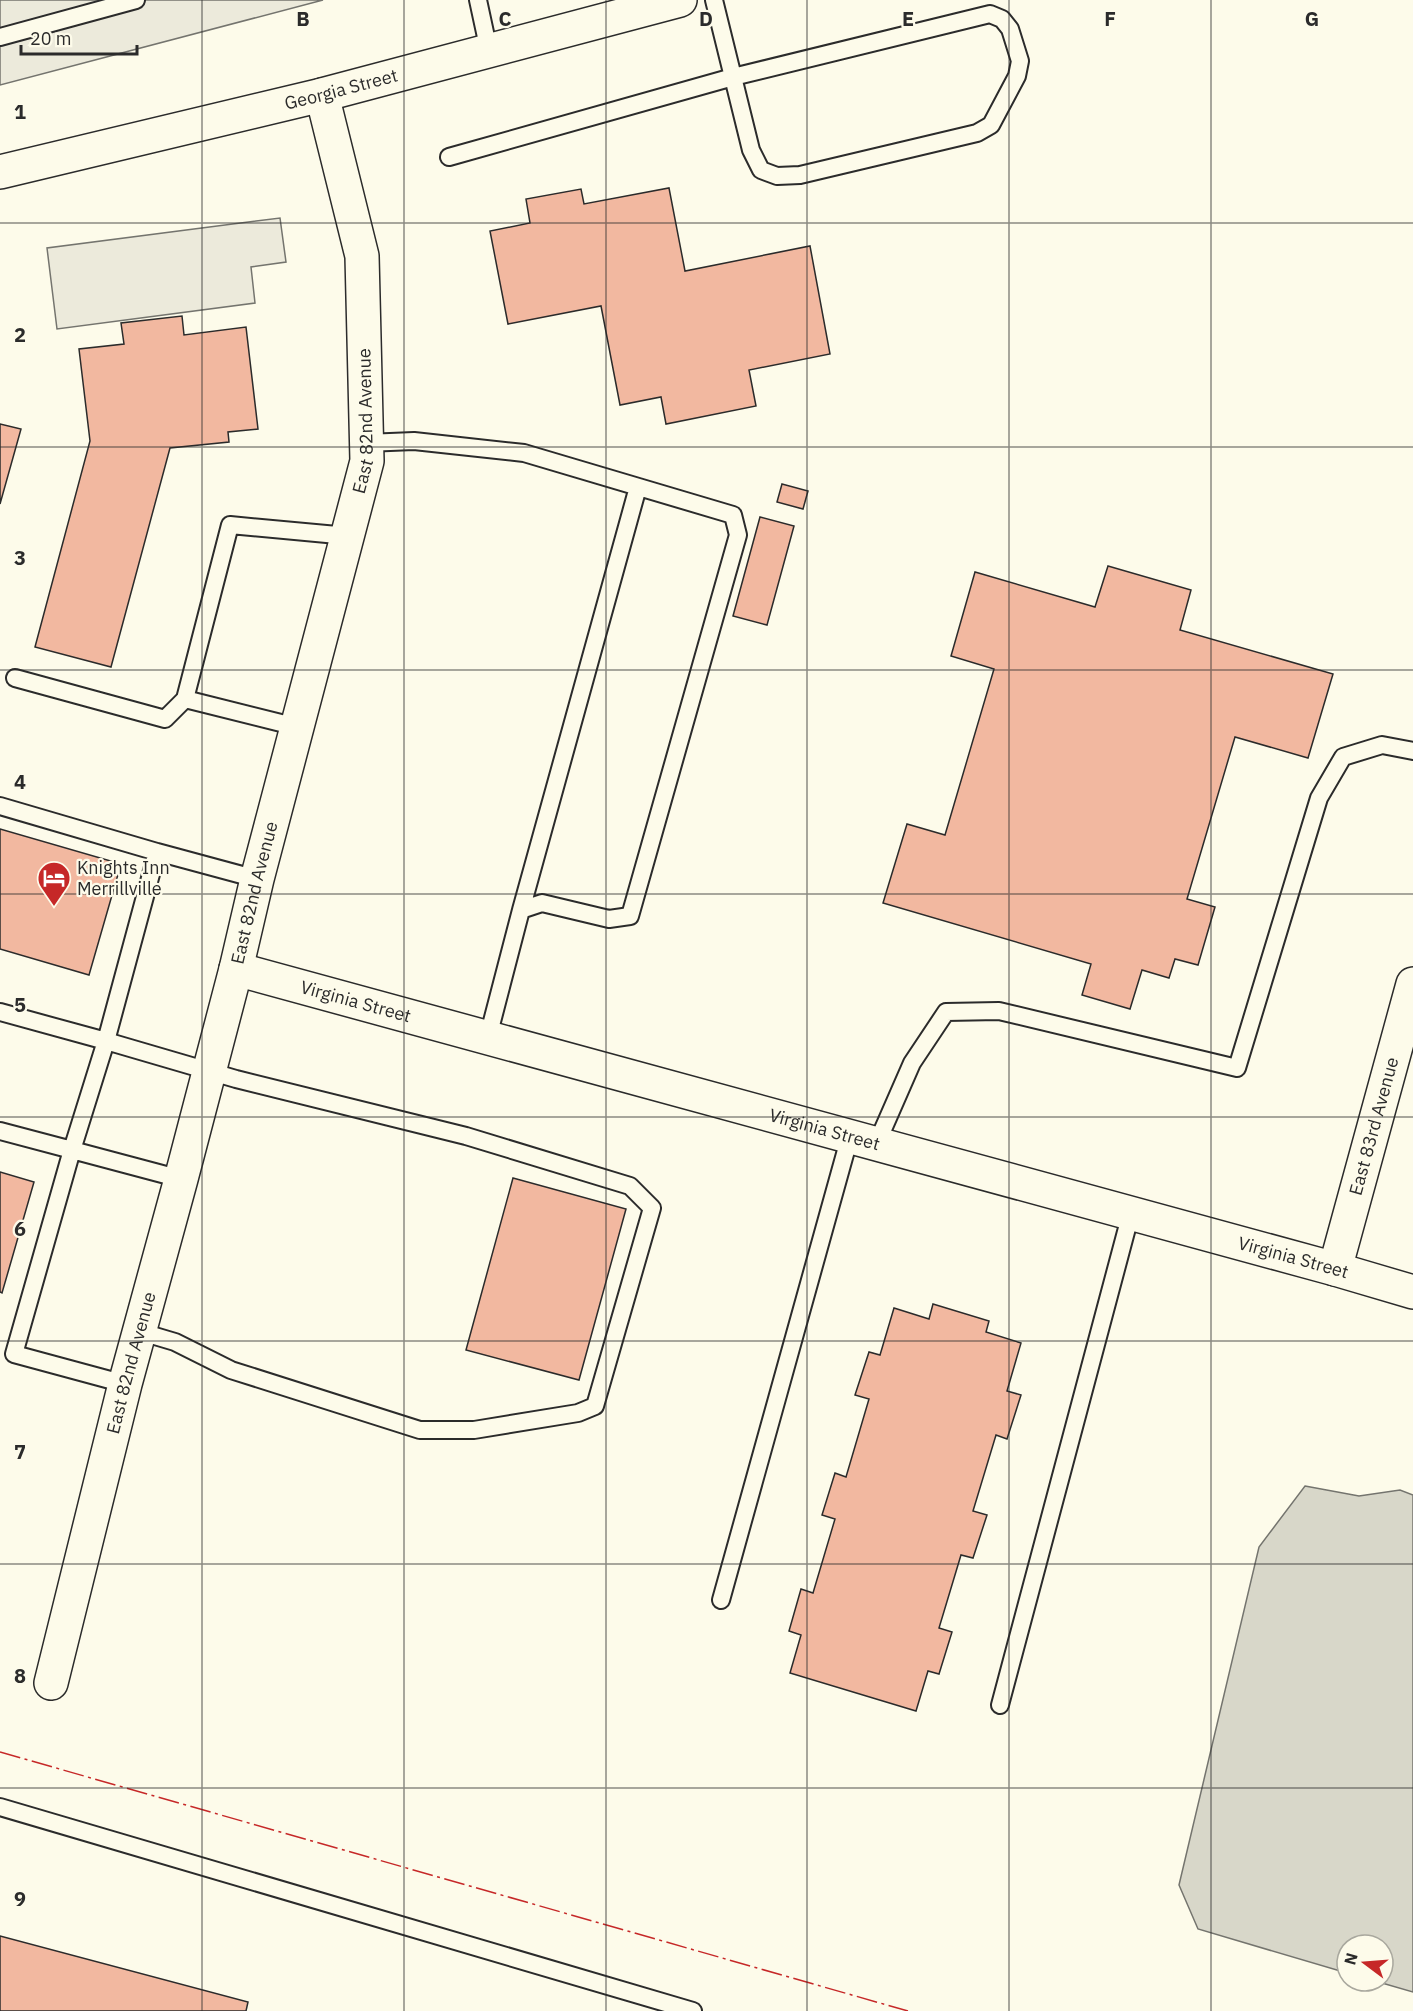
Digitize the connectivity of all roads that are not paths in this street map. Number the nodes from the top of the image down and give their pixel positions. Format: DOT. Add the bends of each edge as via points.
graph roads {
  1 [pos="136,0"];
  2 [pos="478,0"];
  3 [pos="680,0"];
  4 [pos="714,0"];
  5 [pos="638,5"];
  6 [pos="0,37"];
  7 [pos="489,51"];
  8 [pos="734,77"];
  9 [pos="322,95"];
  10 [pos="448,157"];
  11 [pos="0,172"];
  12 [pos="366,443"];
  13 [pos="638,487"];
  14 [pos="348,536"];
  15 [pos="15,678"];
  16 [pos="185,699"];
  17 [pos="297,727"];
  18 [pos="1413,751"];
  19 [pos="0,806"];
  20 [pos="157,852"];
  21 [pos="257,879"];
  22 [pos="521,910"];
  23 [pos="236,969"];
  24 [pos="1413,984"];
  25 [pos="0,1012"];
  26 [pos="488,1037"];
  27 [pos="105,1041"];
  28 [pos="209,1070"];
  29 [pos="0,1131"];
  30 [pos="863,1140"];
  31 [pos="72,1150"];
  32 [pos="181,1179"];
  33 [pos="1131,1213"];
  34 [pos="1335,1269"];
  35 [pos="1413,1292"];
  36 [pos="138,1331"];
  37 [pos="7,1352"];
  38 [pos="125,1384"];
  39 [pos="721,1599"];
  40 [pos="51,1683"];
  41 [pos="1000,1705"];
  42 [pos="0,1808"];
  43 [pos="693,2011"];
  1 -- 6 [label="lane"];
  2 -- 7 [label="lane"];
  3 -- 5 [label="street, Georgia Street"];
  4 -- 8 [label="lane"];
  5 -- 7 [label="street, Georgia Street"];
  7 -- 9 [label="street, Georgia Street"];
  8 -- 8 [label="lane" via="751,150 761,170 777,176 800,175 977,133 991,125 1017,76 1020,61 1010,28 990,14"];
  8 -- 10 [label="lane"];
  9 -- 11 [label="street, Georgia Street"];
  9 -- 12 [label="street, East 82nd Avenue" via="362,256"];
  12 -- 13 [label="lane" via="414,441 524,453"];
  12 -- 14 [label="street, East 82nd Avenue" via="367,461"];
  13 -- 22 [label="lane"];
  13 -- 22 [label="lane" via="733,515 738,535 630,916 609,919 542,903"];
  14 -- 16 [label="lane" via="230,525"];
  14 -- 17 [label="street, East 82nd Avenue"];
  15 -- 16 [label="lane" via="165,719"];
  16 -- 17 [label="lane"];
  17 -- 21 [label="street, East 82nd Avenue"];
  18 -- 30 [label="lane" via="1382,745 1342,757 1319,798 1237,1068 999,1011 946,1012"];
  19 -- 20 [label="lane"];
  20 -- 21 [label="lane"];
  20 -- 27 [label="lane"];
  21 -- 23 [label="street, East 82nd Avenue"];
  22 -- 26 [label="lane"];
  23 -- 26 [label="street, Virginia Street"];
  23 -- 28 [label="street, East 82nd Avenue"];
  24 -- 34 [label="street, East 83rd Avenue"];
  25 -- 27 [label="lane"];
  26 -- 30 [label="street, Virginia Street"];
  27 -- 28 [label="lane"];
  27 -- 31 [label="lane"];
  28 -- 32 [label="street, East 82nd Avenue"];
  28 -- 36 [label="lane" via="466,1136 630,1186 652,1208 595,1406 578,1413 474,1430 420,1430 231,1370 175,1342"];
  29 -- 31 [label="lane"];
  30 -- 33 [label="street, Virginia Street"];
  30 -- 39 [label="lane"];
  31 -- 32 [label="lane"];
  31 -- 37 [label="lane"];
  32 -- 36 [label="street, East 82nd Avenue"];
  33 -- 34 [label="street, Virginia Street"];
  33 -- 41 [label="lane"];
  34 -- 35 [label="street, Virginia Street"];
  36 -- 38 [label="street, East 82nd Avenue"];
  37 -- 38 [label="lane"];
  38 -- 40 [label="street, East 82nd Avenue"];
  42 -- 43 [label="lane"];
}
